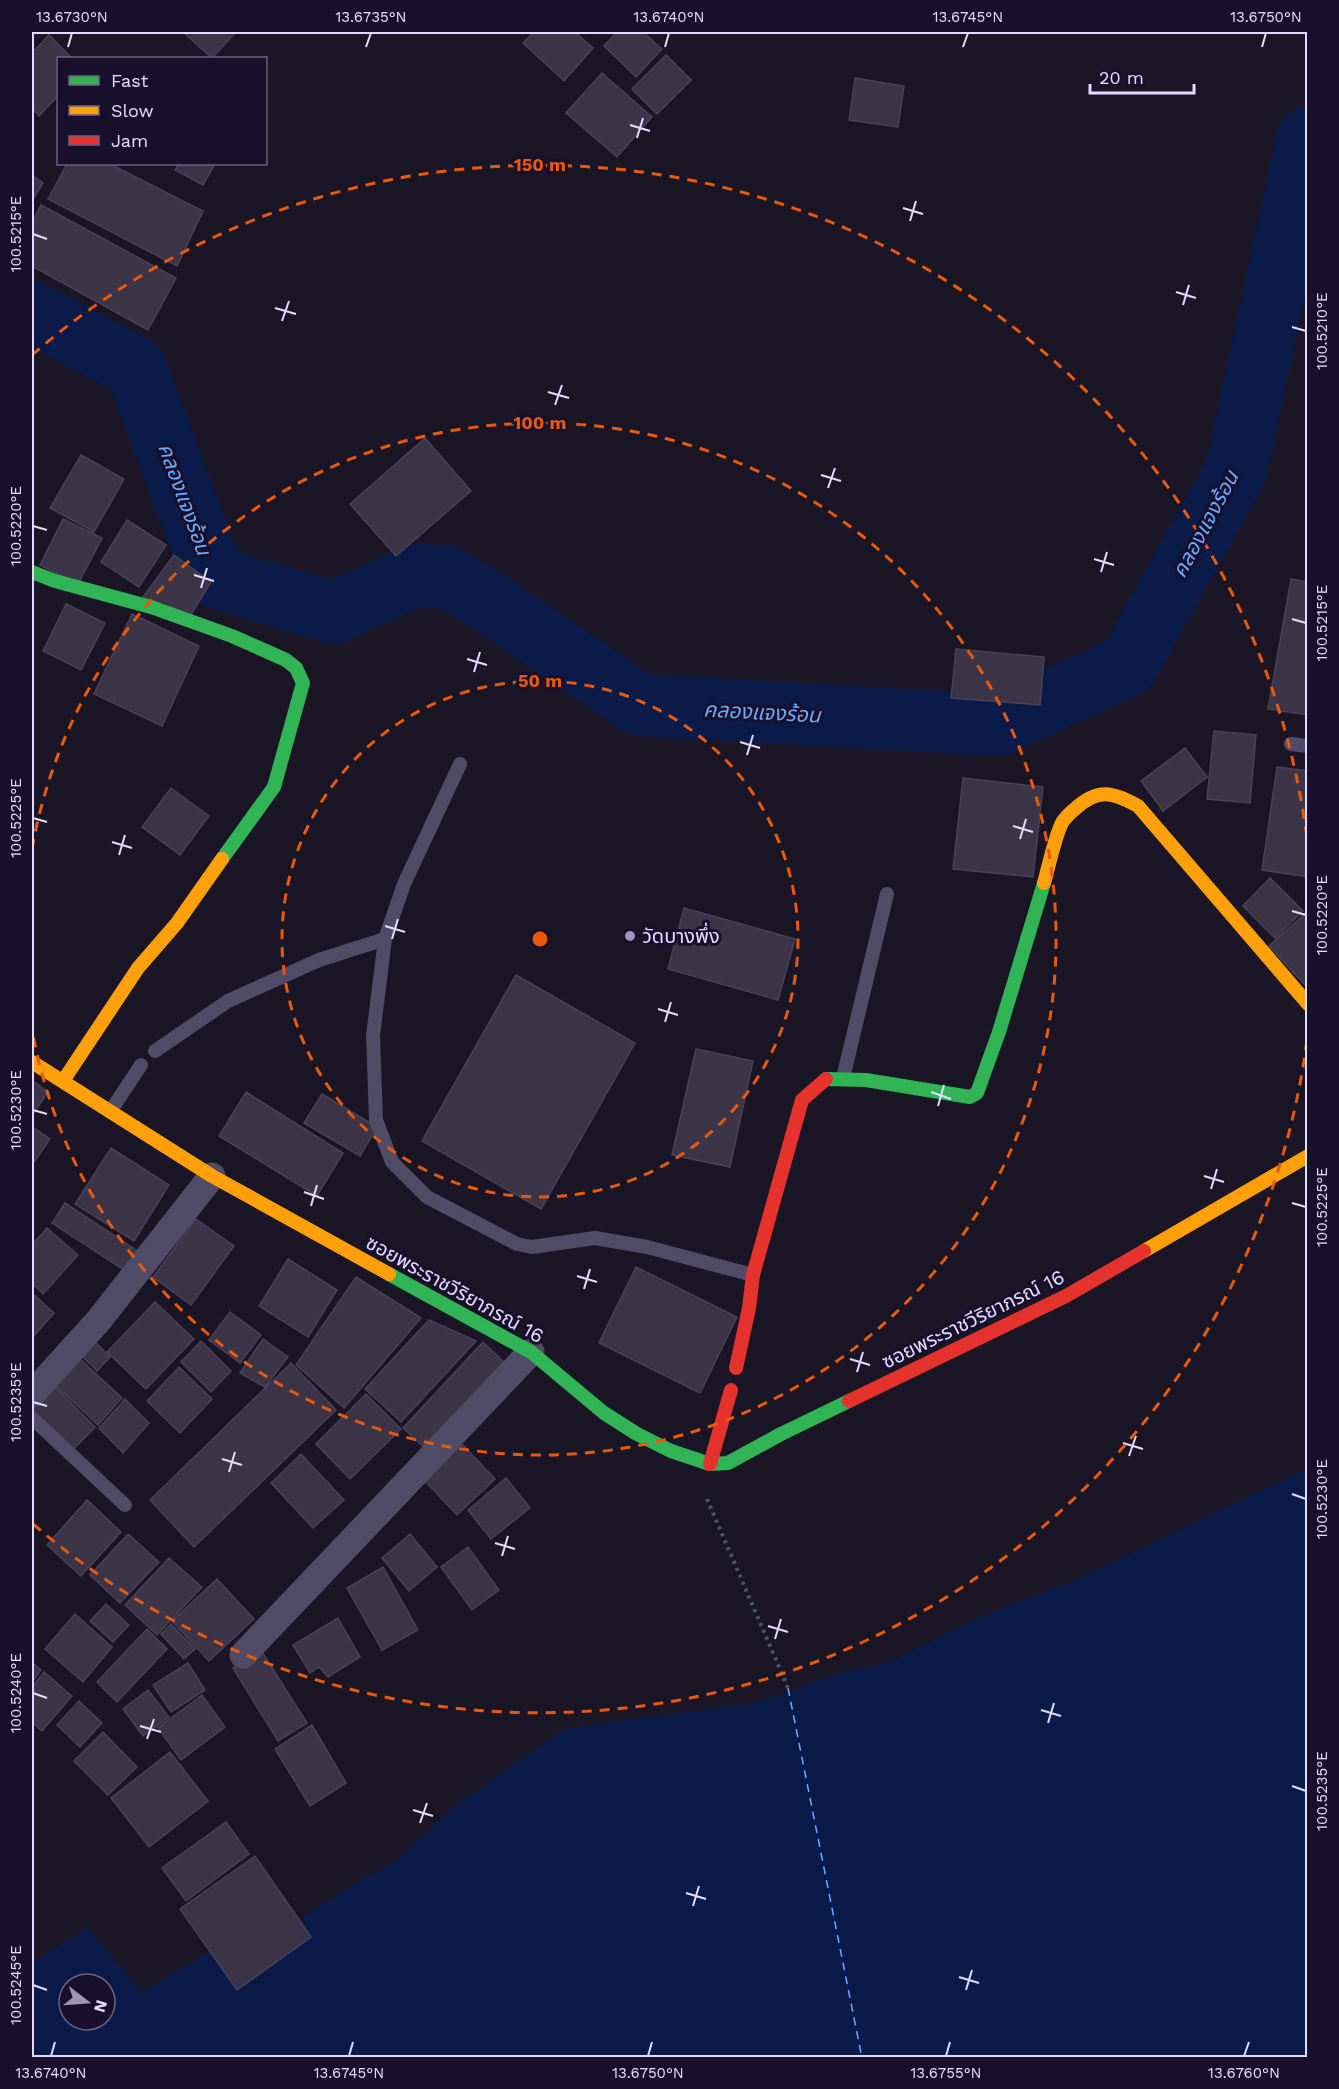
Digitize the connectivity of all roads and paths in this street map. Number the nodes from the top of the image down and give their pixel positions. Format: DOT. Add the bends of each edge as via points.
graph roads {
  1 [pos="32,572"];
  2 [pos="1291,744"];
  3 [pos="1308,746"];
  4 [pos="460,764"];
  5 [pos="887,894"];
  6 [pos="385,939"];
  7 [pos="1308,1004"];
  8 [pos="155,1051"];
  9 [pos="32,1062"];
  10 [pos="141,1065"];
  11 [pos="843,1078"];
  12 [pos="63,1081"];
  13 [pos="110,1112"];
  14 [pos="1308,1156"];
  15 [pos="212,1176"];
  16 [pos="753,1275"];
  17 [pos="531,1352"];
  18 [pos="736,1368"];
  19 [pos="731,1390"];
  20 [pos="32,1394"];
  21 [pos="32,1418"];
  22 [pos="710,1464"];
  23 [pos="705,1494"];
  24 [pos="126,1504"];
  25 [pos="243,1655"];
  26 [pos="788,1688"];
  1 -- 12 [label="street" via="232,636 286,660 303,683 274,787 177,923 138,968"];
  2 -- 3 [label="lane"];
  4 -- 6 [label="lane" via="404,884"];
  5 -- 11 [label="lane"];
  6 -- 8 [label="lane" via="319,960 228,1001"];
  6 -- 16 [label="lane" via="373,1036 376,1120 392,1161 427,1197 517,1244 532,1247 595,1238 647,1246"];
  7 -- 11 [label="street" via="1138,806 1122,796 1104,793 1080,802 1062,822 977,1092 970,1097"];
  9 -- 12 [label="street, ซอยพระราชวีริยาภรณ์ 16"];
  10 -- 13 [label="lane"];
  11 -- 16 [label="street" via="825,1079 802,1100"];
  12 -- 13 [label="street, ซอยพระราชวีริยาภรณ์ 16"];
  13 -- 15 [label="street, ซอยพระราชวีริยาภรณ์ 16"];
  14 -- 22 [label="street, ซอยพระราชวีริยาภรณ์ 16" via="1066,1296 728,1463"];
  15 -- 17 [label="street, ซอยพระราชวีริยาภรณ์ 16"];
  15 -- 20 [label="street" via="99,1320"];
  16 -- 18 [label="street"];
  17 -- 22 [label="street, ซอยพระราชวีริยาภรณ์ 16" via="604,1413 637,1434"];
  17 -- 25 [label="street"];
  19 -- 22 [label="street"];
  21 -- 24 [label="lane"];
  23 -- 26 [label="path"];
}
